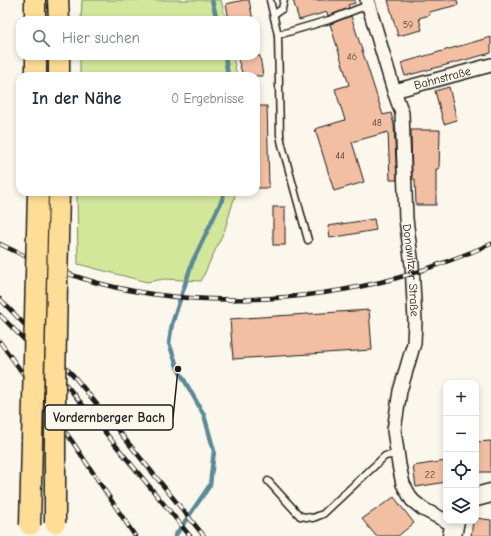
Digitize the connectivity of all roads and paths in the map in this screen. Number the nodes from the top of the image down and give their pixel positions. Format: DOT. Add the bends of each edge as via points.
graph roads {
  1 [pos="35,0"];
  2 [pos="58,0"];
  3 [pos="270,0"];
  4 [pos="284,0"];
  5 [pos="367,2"];
  6 [pos="274,14"];
  7 [pos="35,16"];
  8 [pos="58,16"];
  9 [pos="278,35"];
  10 [pos="36,60"];
  11 [pos="59,60"];
  12 [pos="491,66"];
  13 [pos="36,72"];
  14 [pos="59,72"];
  15 [pos="394,91"];
  16 [pos="38,196"];
  17 [pos="59,196"];
  18 [pos="308,240"];
  19 [pos="398,454"];
  20 [pos="268,481"];
  21 [pos="491,493"];
  22 [pos="479,496"];
  23 [pos="443,520"];
  24 [pos="30,530"];
  25 [pos="56,530"];
  1 -- 7 [label="main road"];
  2 -- 8 [label="main road"];
  3 -- 6 [label="lane"];
  4 -- 6 [label="lane" via="282,9"];
  5 -- 9 [label="lane" via="329,20"];
  5 -- 15 [label="street, Donawitzer Straße"];
  6 -- 9 [label="lane"];
  9 -- 18 [label="lane" via="280,136"];
  10 -- 13 [label="main road"];
  11 -- 14 [label="main road"];
  12 -- 15 [label="street, Bahnstraße"];
  15 -- 19 [label="street, Donawitzer Straße" via="402,113 406,218 415,321 414,343 400,391 394,430"];
  16 -- 24 [label="main road, bridge"];
  17 -- 25 [label="main road, bridge" via="55,381"];
  19 -- 20 [label="lane" via="385,456 323,514 314,518 300,516"];
  19 -- 23 [label="street, Donawitzer Straße" via="403,484 412,500"];
  21 -- 22 [label="main road"];
}
